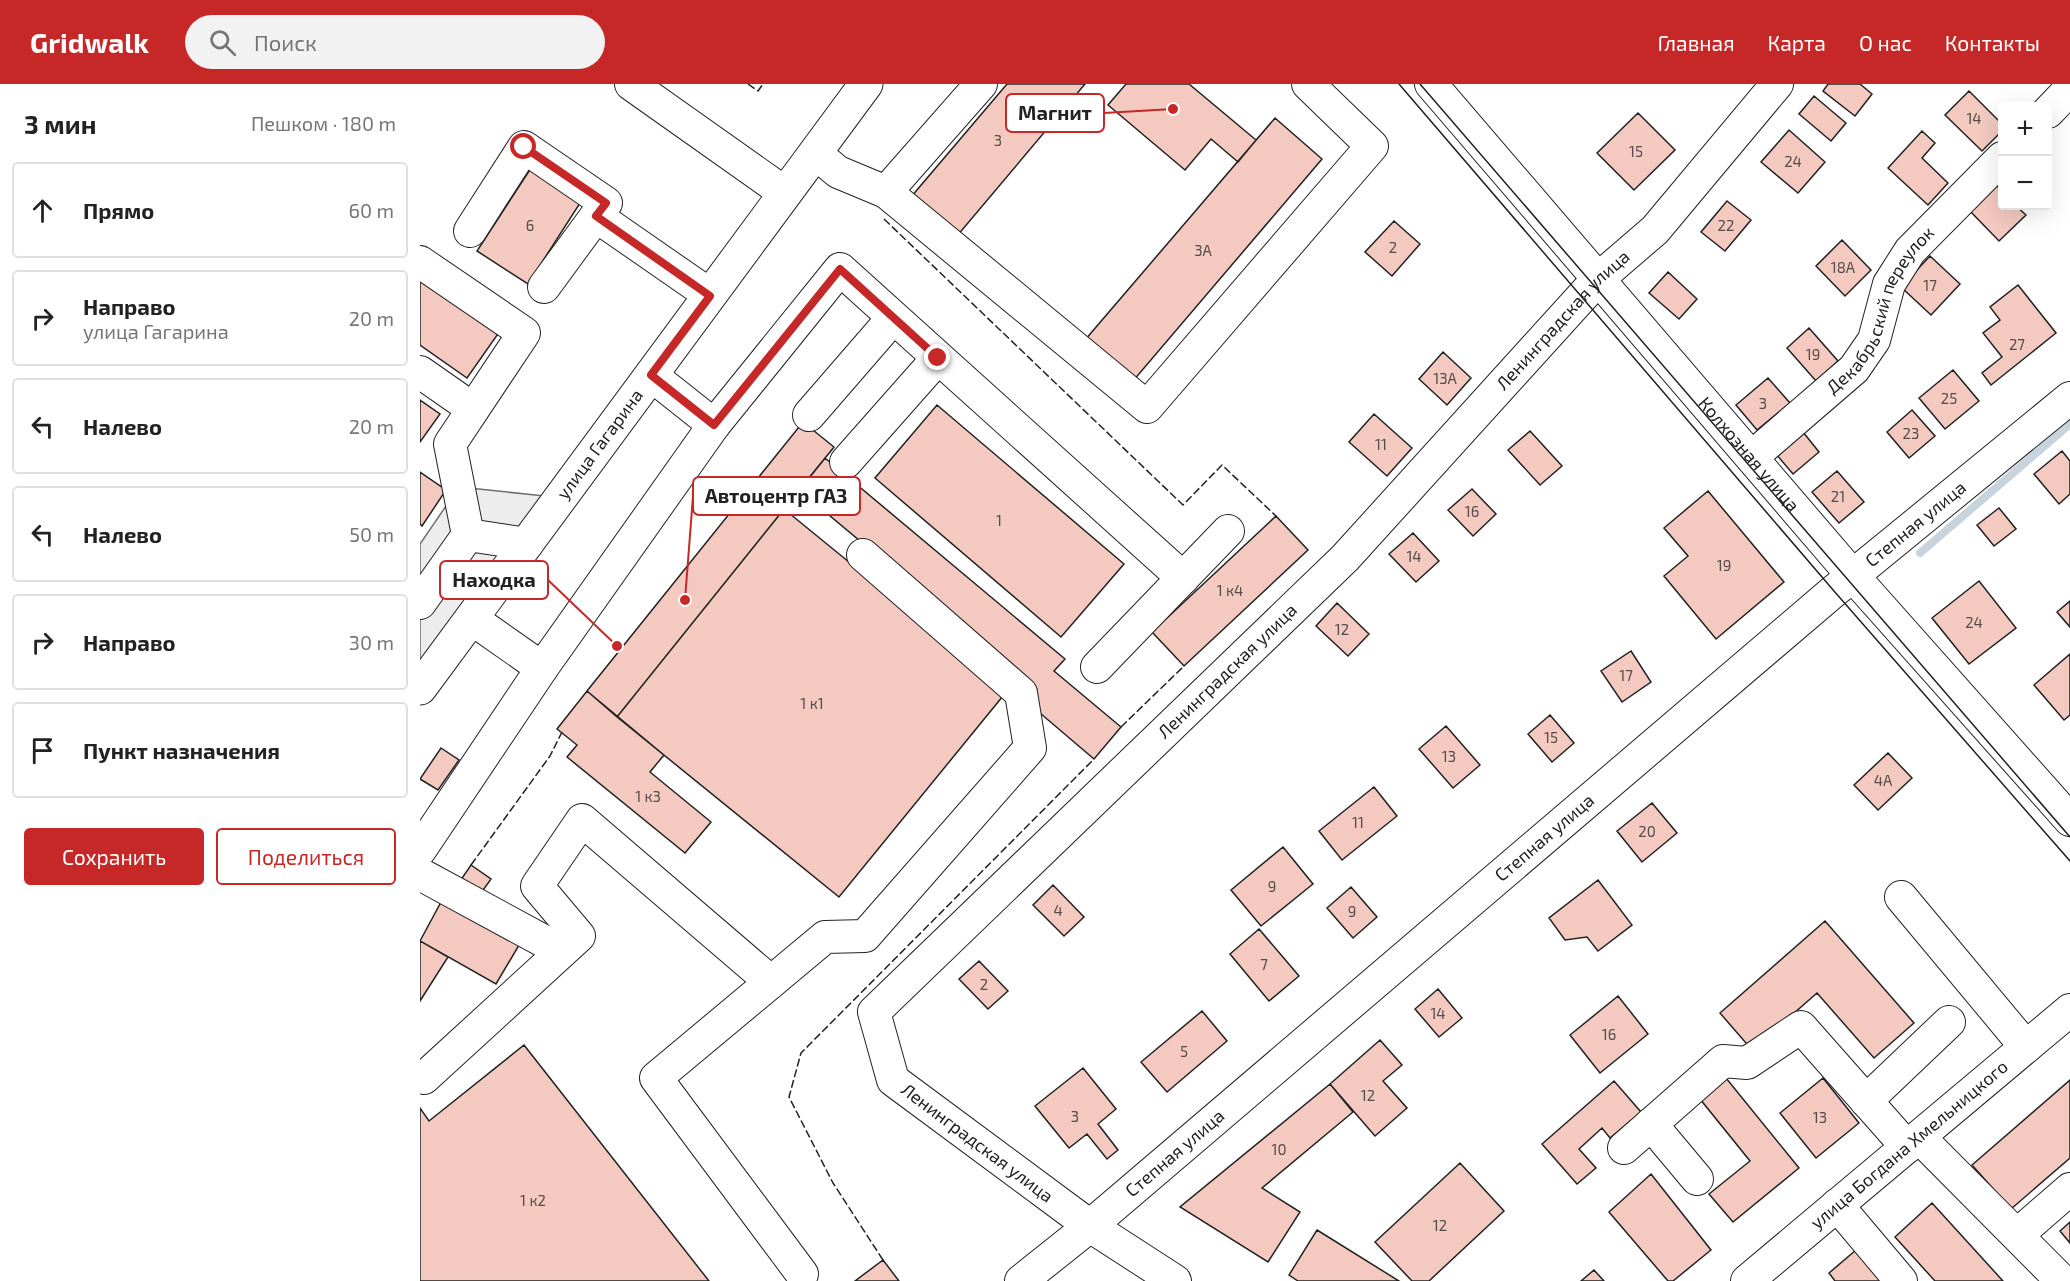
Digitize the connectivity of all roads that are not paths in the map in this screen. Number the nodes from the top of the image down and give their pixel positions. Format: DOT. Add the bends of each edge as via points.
graph roads {
  1 [pos="631,84"];
  2 [pos="866,84"];
  3 [pos="981,84"];
  4 [pos="1308,84"];
  5 [pos="1431,84"];
  6 [pos="1777,84"];
  7 [pos="2070,89"];
  8 [pos="2052,108"];
  9 [pos="815,153"];
  10 [pos="1998,162"];
  11 [pos="886,192"];
  12 [pos="785,193"];
  13 [pos="596,216"];
  14 [pos="470,231"];
  15 [pos="420,262"];
  16 [pos="1598,279"];
  17 [pos="543,287"];
  18 [pos="710,296"];
  19 [pos="894,318"];
  20 [pos="938,358"];
  21 [pos="420,372"];
  22 [pos="651,375"];
  23 [pos="2070,398"];
  24 [pos="473,409"];
  25 [pos="809,415"];
  26 [pos="714,425"];
  27 [pos="1753,456"];
  28 [pos="846,462"];
  29 [pos="1228,531"];
  30 [pos="468,535"];
  31 [pos="527,544"];
  32 [pos="863,555"];
  33 [pos="1853,576"];
  34 [pos="1183,578"];
  35 [pos="420,603"];
  36 [pos="472,619"];
  37 [pos="1097,667"];
  38 [pos="542,668"];
  39 [pos="420,688"];
  40 [pos="2070,820"];
  41 [pos="420,850"];
  42 [pos="420,874"];
  43 [pos="1901,897"];
  44 [pos="562,951"];
  45 [pos="771,982"];
  46 [pos="2070,1010"];
  47 [pos="1949,1022"];
  48 [pos="2026,1047"];
  49 [pos="424,1078"];
  50 [pos="1866,1101"];
  51 [pos="1651,1124"];
  52 [pos="1913,1142"];
  53 [pos="1624,1148"];
  54 [pos="1697,1179"];
  55 [pos="2070,1189"];
  56 [pos="1837,1205"];
  57 [pos="1090,1226"];
  58 [pos="2017,1235"];
  59 [pos="802,1274"];
  60 [pos="1021,1281"];
  61 [pos="1175,1281"];
  62 [pos="1747,1281"];
  63 [pos="1901,1281"];
  64 [pos="2062,1281"];
  1 -- 12 [label="street"];
  2 -- 9 [label="main road, улица Гагарина"];
  3 -- 11 [label="street"];
  4 -- 11 [label="street" via="1372,146 1147,407"];
  5 -- 16 [label="street, Колхозная улица"];
  6 -- 16 [label="street, Ленинградская улица" via="1655,230"];
  7 -- 8 [label="street"];
  9 -- 11 [label="street" via="838,172"];
  9 -- 12 [label="main road, улица Гагарина"];
  10 -- 27 [label="street, Декабрьский переулок" via="1910,252 1889,284 1874,340 1854,369"];
  12 -- 18 [label="main road, улица Гагарина"];
  13 -- 14 [label="street" via="606,203 524,147"];
  13 -- 17 [label="street"];
  13 -- 18 [label="street"];
  15 -- 24 [label="street" via="524,333"];
  16 -- 27 [label="street, Колхозная улица"];
  16 -- 57 [label="street, Ленинградская улица" via="1345,558 874,1012 893,1080"];
  18 -- 22 [label="main road, улица Гагарина"];
  19 -- 20 [label="street"];
  19 -- 25 [label="street"];
  19 -- 26 [label="street" via="840,269"];
  20 -- 28 [label="street"];
  20 -- 34 [label="street"];
  21 -- 24 [label="street"];
  22 -- 26 [label="street"];
  22 -- 31 [label="main road, улица Гагарина"];
  23 -- 33 [label="street, Степная улица"];
  24 -- 30 [label="street" via="450,444"];
  26 -- 38 [label="street"];
  27 -- 33 [label="street, Колхозная улица"];
  29 -- 34 [label="street"];
  30 -- 31 [label="street"];
  30 -- 35 [label="street"];
  31 -- 36 [label="main road, улица Гагарина"];
  32 -- 45 [label="street" via="1021,693 1030,748 865,936 825,937"];
  33 -- 40 [label="street, Колхозная улица"];
  33 -- 57 [label="street, Степная улица"];
  34 -- 37 [label="street"];
  36 -- 38 [label="street"];
  36 -- 39 [label="main road, улица Гагарина"];
  38 -- 41 [label="street"];
  42 -- 44 [label="street"];
  43 -- 48 [label="street"];
  44 -- 45 [label="street" via="579,936 537,886 582,820"];
  44 -- 49 [label="street"];
  45 -- 59 [label="street" via="656,1078"];
  46 -- 48 [label="street, улица Богдана Хмельницкого"];
  47 -- 50 [label="street"];
  48 -- 52 [label="street, улица Богдана Хмельницкого"];
  50 -- 51 [label="street" via="1801,1027 1747,1063 1723,1061"];
  50 -- 52 [label="street"];
  51 -- 53 [label="street"];
  51 -- 54 [label="street"];
  52 -- 56 [label="street, улица Богдана Хмельницкого"];
  52 -- 58 [label="street"];
  55 -- 58 [label="street"];
  56 -- 62 [label="street, улица Богдана Хмельницкого"];
  56 -- 63 [label="street"];
  57 -- 60 [label="street, Степная улица"];
  57 -- 61 [label="street"];
  58 -- 64 [label="street"];
}
